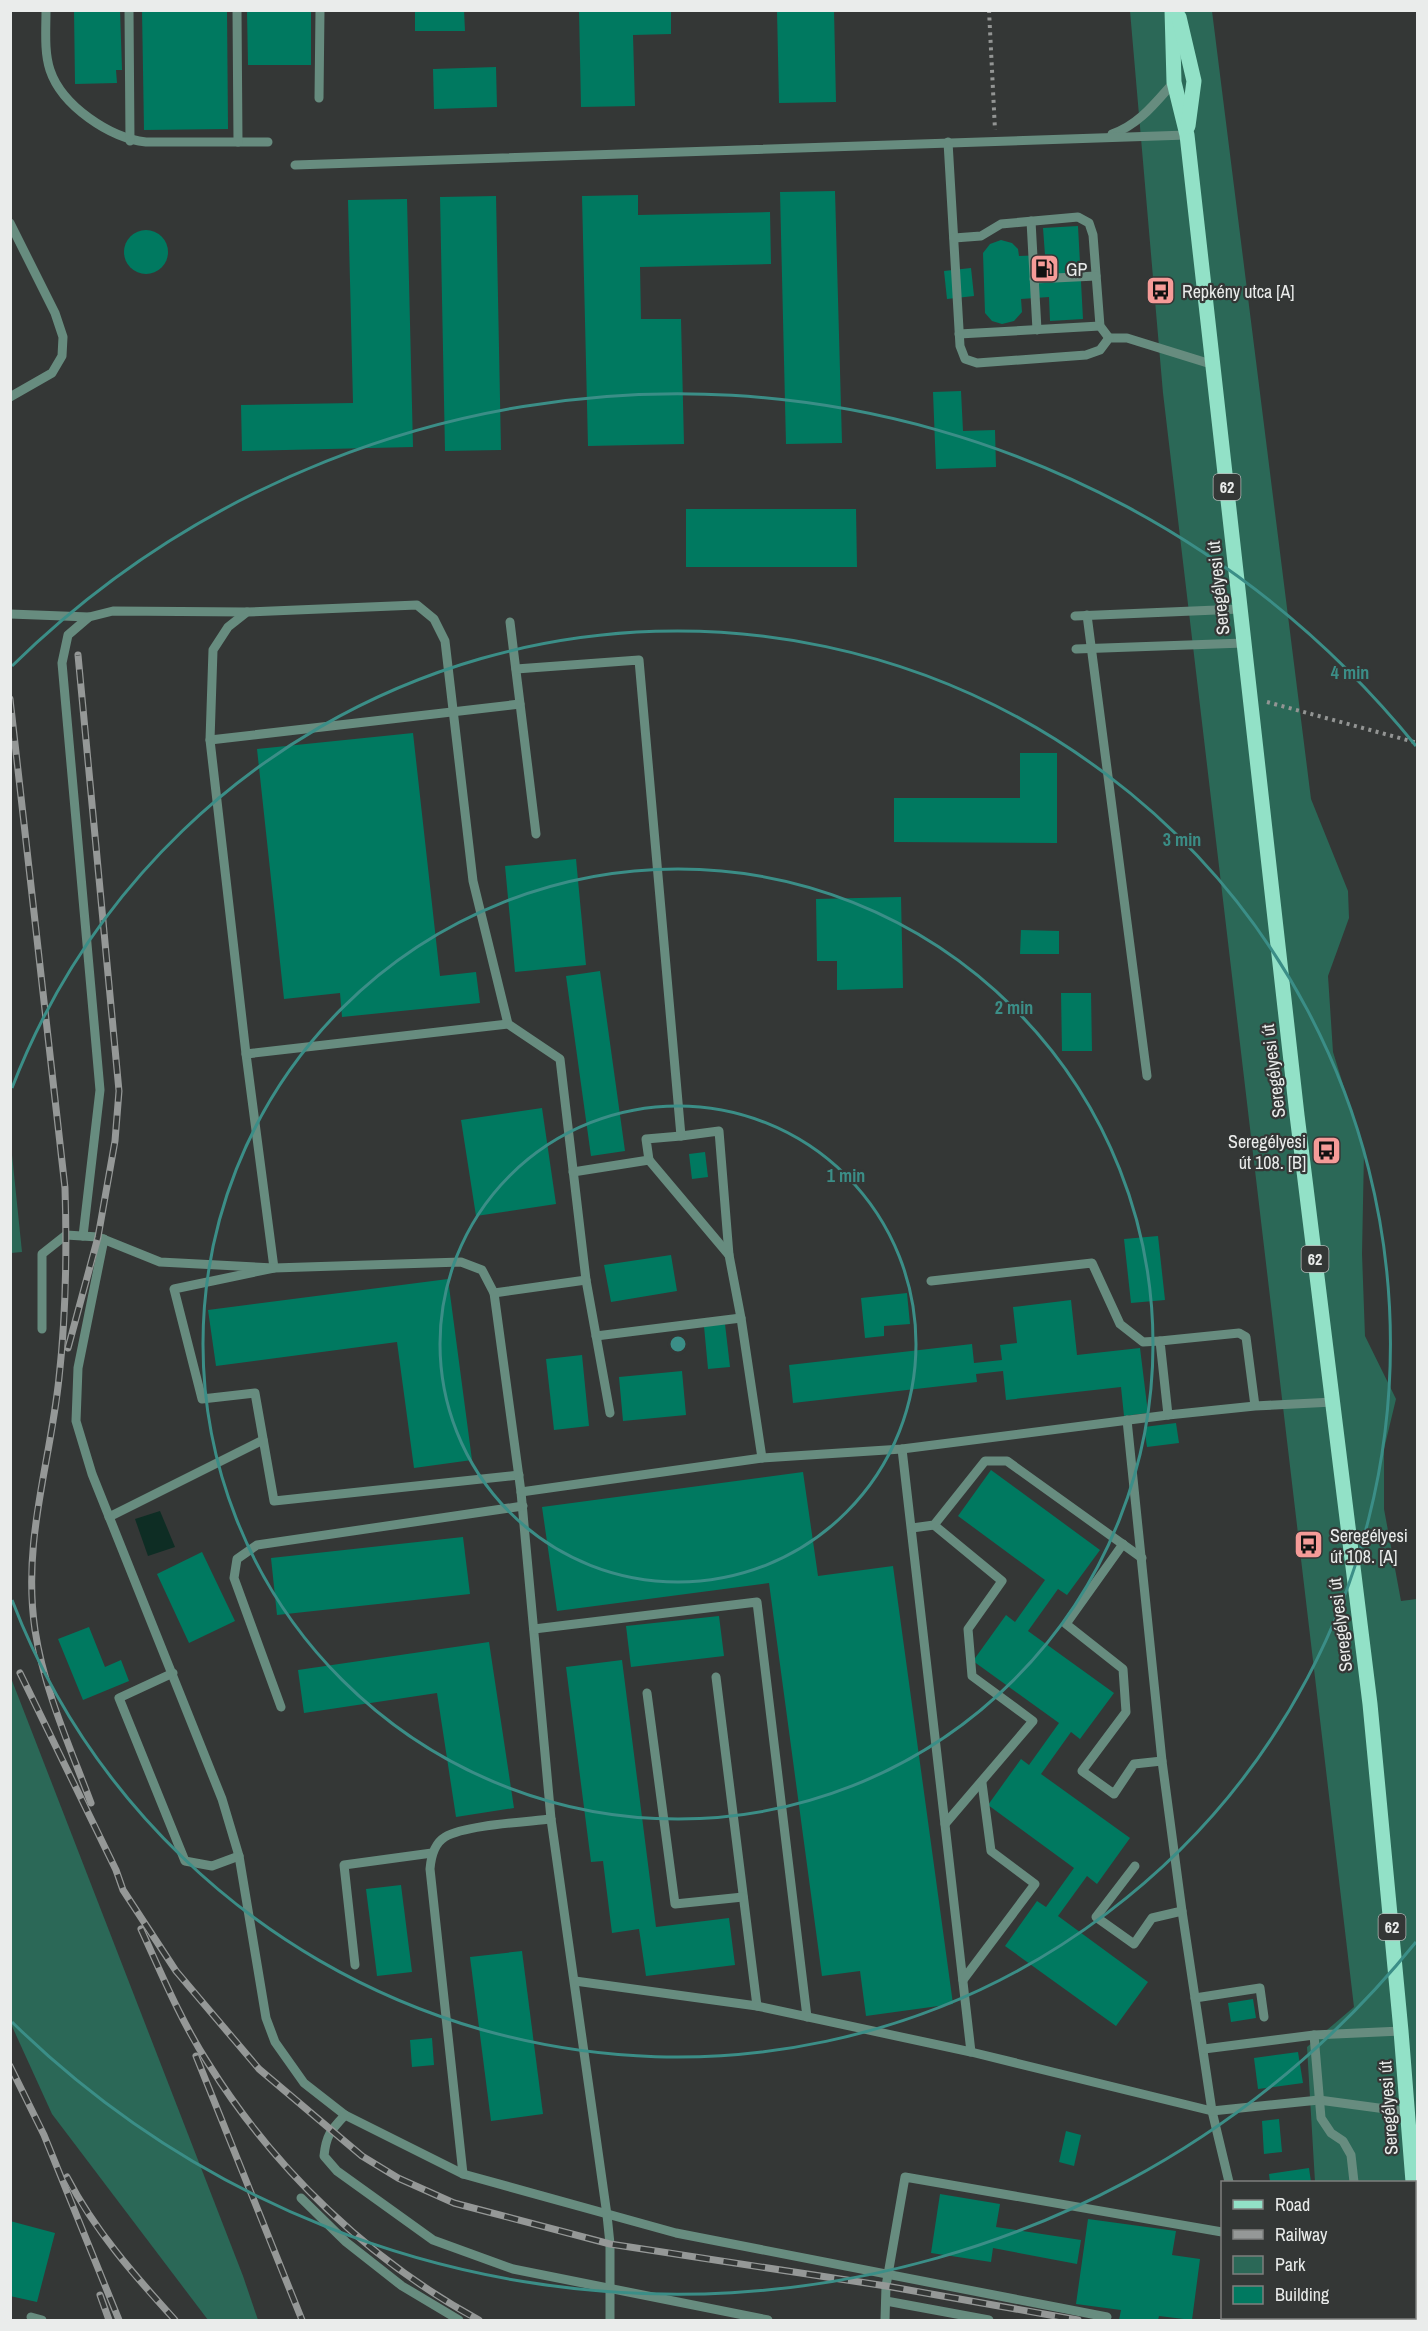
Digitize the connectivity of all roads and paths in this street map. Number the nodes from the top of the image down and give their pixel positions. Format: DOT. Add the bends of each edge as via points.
graph roads {
  1 [pos="46,10"];
  2 [pos="129,10"];
  3 [pos="237,10"];
  4 [pos="320,10"];
  5 [pos="988,10"];
  6 [pos="1172,10"];
  7 [pos="1178,10"];
  8 [pos="1174,82"];
  9 [pos="319,98"];
  10 [pos="1187,135"];
  11 [pos="1101,137"];
  12 [pos="130,141"];
  13 [pos="996,141"];
  14 [pos="238,142"];
  15 [pos="268,142"];
  16 [pos="948,142"];
  17 [pos="295,165"];
  18 [pos="1030,221"];
  19 [pos="10,223"];
  20 [pos="954,238"];
  21 [pos="1096,276"];
  22 [pos="1034,279"];
  23 [pos="1100,326"];
  24 [pos="1037,330"];
  25 [pos="959,334"];
  26 [pos="1109,339"];
  27 [pos="1214,365"];
  28 [pos="10,397"];
  29 [pos="1240,609"];
  30 [pos="247,612"];
  31 [pos="10,614"];
  32 [pos="1087,615"];
  33 [pos="1075,616"];
  34 [pos="89,617"];
  35 [pos="510,622"];
  36 [pos="1244,643"];
  37 [pos="1090,648"];
  38 [pos="1076,649"];
  39 [pos="516,669"];
  40 [pos="1249,697"];
  41 [pos="520,704"];
  42 [pos="453,713"];
  43 [pos="210,741"];
  44 [pos="1418,743"];
  45 [pos="536,834"];
  46 [pos="508,1024"];
  47 [pos="246,1054"];
  48 [pos="1147,1076"];
  49 [pos="681,1136"];
  50 [pos="649,1160"];
  51 [pos="573,1172"];
  52 [pos="83,1236"];
  53 [pos="104,1239"];
  54 [pos="729,1255"];
  55 [pos="274,1268"];
  56 [pos="586,1280"];
  57 [pos="931,1281"];
  58 [pos="494,1293"];
  59 [pos="741,1318"];
  60 [pos="42,1329"];
  61 [pos="596,1336"];
  62 [pos="1160,1341"];
  63 [pos="1333,1402"];
  64 [pos="1255,1406"];
  65 [pos="609,1413"];
  66 [pos="1168,1415"];
  67 [pos="1127,1420"];
  68 [pos="263,1440"];
  69 [pos="902,1449"];
  70 [pos="762,1458"];
  71 [pos="519,1474"];
  72 [pos="521,1492"];
  73 [pos="523,1506"];
  74 [pos="109,1517"];
  75 [pos="934,1525"];
  76 [pos="912,1528"];
  77 [pos="1123,1544"];
  78 [pos="1142,1558"];
  79 [pos="534,1629"];
  80 [pos="173,1673"];
  81 [pos="716,1677"];
  82 [pos="647,1693"];
  83 [pos="281,1707"];
  84 [pos="1162,1761"];
  85 [pos="982,1784"];
  86 [pos="551,1819"];
  87 [pos="945,1824"];
  88 [pos="432,1854"];
  89 [pos="239,1856"];
  90 [pos="1135,1866"];
  91 [pos="743,1897"];
  92 [pos="1182,1911"];
  93 [pos="355,1965"];
  94 [pos="963,1980"];
  95 [pos="575,1981"];
  96 [pos="1195,1998"];
  97 [pos="757,2006"];
  98 [pos="807,2017"];
  99 [pos="1264,2017"];
  100 [pos="1401,2031"];
  101 [pos="1314,2036"];
  102 [pos="1204,2049"];
  103 [pos="971,2052"];
  104 [pos="1319,2100"];
  105 [pos="1212,2111"];
  106 [pos="1408,2112"];
  107 [pos="345,2115"];
  108 [pos="464,2174"];
  109 [pos="1229,2181"];
  110 [pos="1353,2181"];
  111 [pos="1413,2181"];
  112 [pos="301,2198"];
  113 [pos="607,2215"];
  114 [pos="1416,2224"];
  115 [pos="1221,2232"];
  116 [pos="1418,2244"];
  117 [pos="888,2273"];
  118 [pos="609,2288"];
  119 [pos="886,2301"];
  120 [pos="30,2317"];
  121 [pos="1107,2317"];
  122 [pos="42,2320"];
  123 [pos="459,2320"];
  124 [pos="610,2320"];
  125 [pos="768,2320"];
  126 [pos="885,2320"];
  127 [pos="989,2320"];
  1 -- 12 [label="lane" via="47,58 59,88 96,124"];
  2 -- 12 [label="lane"];
  3 -- 14 [label="lane"];
  4 -- 9 [label="lane"];
  5 -- 13 [label="path"];
  6 -- 8 [label="main road, Seregélyesi út / 62"];
  7 -- 10 [label="main road, Seregélyesi út / 62" via="1194,81"];
  8 -- 10 [label="main road, Seregélyesi út / 62"];
  8 -- 11 [label="lane" via="1140,119"];
  10 -- 11 [label="lane"];
  10 -- 27 [label="main road, Seregélyesi út / 62"];
  11 -- 13 [label="lane"];
  12 -- 14 [label="lane"];
  13 -- 16 [label="lane"];
  14 -- 15 [label="lane"];
  16 -- 17 [label="lane"];
  16 -- 20 [label="lane"];
  18 -- 20 [label="lane" via="1001,224 981,236"];
  18 -- 21 [label="lane" via="1078,218 1089,224"];
  18 -- 22 [label="lane"];
  19 -- 28 [label="lane" via="63,337 62,356 52,373"];
  20 -- 25 [label="lane"];
  21 -- 22 [label="lane"];
  21 -- 23 [label="lane"];
  22 -- 24 [label="lane"];
  23 -- 24 [label="lane"];
  23 -- 26 [label="lane"];
  24 -- 25 [label="lane"];
  25 -- 26 [label="lane" via="965,359 977,363 1086,355 1100,350"];
  26 -- 27 [label="lane" via="1127,338"];
  27 -- 29 [label="main road, Seregélyesi út / 62"];
  29 -- 32 [label="lane"];
  29 -- 36 [label="main road, Seregélyesi út / 62"];
  30 -- 34 [label="lane" via="113,611"];
  30 -- 42 [label="lane" via="417,605 434,619 445,641"];
  30 -- 43 [label="lane" via="228,627 213,650"];
  31 -- 34 [label="lane"];
  32 -- 33 [label="lane"];
  32 -- 37 [label="lane"];
  34 -- 52 [label="lane" via="68,635 62,663 100,1089"];
  35 -- 39 [label="lane"];
  36 -- 37 [label="lane"];
  36 -- 40 [label="main road, Seregélyesi út / 62"];
  37 -- 38 [label="lane"];
  37 -- 48 [label="lane"];
  39 -- 41 [label="lane"];
  39 -- 49 [label="lane" via="639,660"];
  40 -- 44 [label="path"];
  40 -- 63 [label="main road, Seregélyesi út / 62"];
  41 -- 42 [label="lane"];
  41 -- 45 [label="lane"];
  42 -- 43 [label="lane"];
  42 -- 46 [label="lane" via="473,881"];
  43 -- 47 [label="lane"];
  46 -- 47 [label="lane"];
  46 -- 51 [label="lane" via="560,1059"];
  47 -- 55 [label="lane"];
  49 -- 50 [label="lane" via="646,1139"];
  49 -- 54 [label="lane" via="719,1131"];
  50 -- 51 [label="lane"];
  50 -- 54 [label="lane"];
  51 -- 56 [label="lane"];
  52 -- 53 [label="lane"];
  52 -- 60 [label="lane" via="66,1235 42,1254"];
  53 -- 55 [label="lane" via="160,1262"];
  53 -- 74 [label="lane" via="78,1368 76,1421"];
  54 -- 59 [label="lane"];
  55 -- 58 [label="lane" via="461,1262 482,1270"];
  55 -- 68 [label="lane" via="174,1289 202,1399 255,1393"];
  56 -- 58 [label="lane"];
  56 -- 61 [label="lane"];
  57 -- 62 [label="lane" via="1092,1263 1120,1324 1143,1342"];
  58 -- 71 [label="lane"];
  59 -- 61 [label="lane"];
  59 -- 70 [label="lane"];
  61 -- 65 [label="lane"];
  62 -- 64 [label="lane" via="1239,1333 1246,1337"];
  62 -- 66 [label="lane"];
  63 -- 64 [label="lane"];
  63 -- 100 [label="main road, Seregélyesi út / 62" via="1381,1810"];
  64 -- 66 [label="lane"];
  66 -- 67 [label="lane"];
  67 -- 69 [label="lane"];
  67 -- 78 [label="lane"];
  68 -- 71 [label="lane" via="274,1501"];
  68 -- 74 [label="lane"];
  69 -- 70 [label="lane"];
  69 -- 76 [label="lane"];
  70 -- 72 [label="lane"];
  71 -- 72 [label="lane"];
  72 -- 73 [label="lane"];
  73 -- 79 [label="lane"];
  73 -- 83 [label="lane" via="257,1545 237,1559 234,1578"];
  74 -- 80 [label="lane"];
  75 -- 76 [label="lane"];
  75 -- 77 [label="lane" via="985,1461 1007,1461"];
  75 -- 85 [label="lane" via="1002,1581 968,1629 972,1676 1034,1721"];
  76 -- 87 [label="lane"];
  77 -- 78 [label="lane"];
  77 -- 84 [label="lane" via="1066,1624 1123,1669 1126,1712 1082,1771 1114,1794 1134,1764"];
  78 -- 84 [label="lane"];
  79 -- 86 [label="lane"];
  79 -- 98 [label="lane" via="757,1602"];
  80 -- 89 [label="lane" via="222,1799"];
  80 -- 89 [label="lane" via="119,1698 185,1861 212,1866"];
  81 -- 91 [label="lane"];
  82 -- 91 [label="lane" via="675,1905"];
  84 -- 92 [label="lane"];
  85 -- 87 [label="lane"];
  85 -- 94 [label="lane" via="992,1851 1035,1884"];
  86 -- 88 [label="lane" via="461,1830 443,1838"];
  86 -- 95 [label="lane"];
  87 -- 94 [label="lane"];
  88 -- 93 [label="lane" via="344,1865"];
  88 -- 108 [label="lane" via="430,1869"];
  89 -- 107 [label="lane" via="266,2018 275,2042 304,2083"];
  90 -- 92 [label="lane" via="1096,1917 1134,1944 1152,1918"];
  91 -- 97 [label="lane"];
  92 -- 96 [label="lane"];
  94 -- 103 [label="lane"];
  95 -- 97 [label="lane"];
  95 -- 113 [label="lane"];
  96 -- 99 [label="lane" via="1260,1988"];
  96 -- 102 [label="lane"];
  97 -- 98 [label="lane"];
  98 -- 103 [label="lane"];
  100 -- 101 [label="lane"];
  100 -- 106 [label="main road, Seregélyesi út / 62"];
  101 -- 102 [label="lane"];
  101 -- 104 [label="lane"];
  102 -- 105 [label="lane"];
  103 -- 105 [label="lane"];
  104 -- 105 [label="lane"];
  104 -- 106 [label="lane"];
  104 -- 110 [label="lane" via="1321,2118 1351,2155"];
  105 -- 109 [label="lane"];
  106 -- 111 [label="main road, Seregélyesi út / 62"];
  107 -- 108 [label="lane"];
  107 -- 118 [label="lane" via="325,2141 324,2156 337,2171 433,2240 513,2270"];
  108 -- 113 [label="lane"];
  112 -- 123 [label="lane" via="402,2286"];
  113 -- 117 [label="lane" via="675,2233"];
  113 -- 118 [label="lane"];
  114 -- 116 [label="main road"];
  115 -- 117 [label="lane" via="905,2177"];
  117 -- 119 [label="lane"];
  117 -- 121 [label="lane"];
  118 -- 124 [label="lane"];
  118 -- 125 [label="lane"];
  119 -- 126 [label="lane"];
  119 -- 127 [label="lane"];
  120 -- 122 [label="lane"];
}
